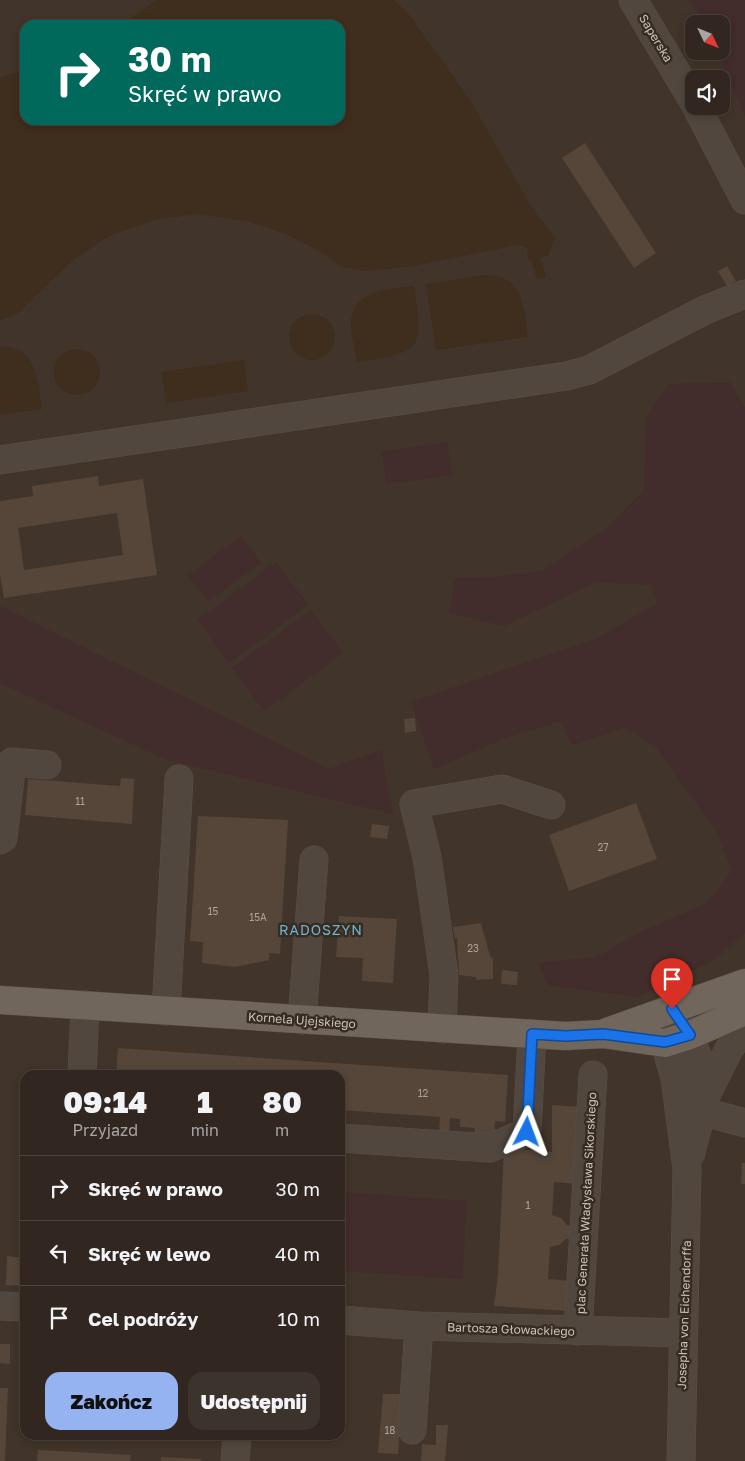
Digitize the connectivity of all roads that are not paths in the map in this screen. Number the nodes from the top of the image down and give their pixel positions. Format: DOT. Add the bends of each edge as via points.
graph roads {
  1 [pos="633,0"];
  2 [pos="685,87"];
  3 [pos="701,115"];
  4 [pos="745,200"];
  5 [pos="745,294"];
  6 [pos="0,460"];
  7 [pos="47,765"];
  8 [pos="179,779"];
  9 [pos="551,805"];
  10 [pos="0,840"];
  11 [pos="314,860"];
  12 [pos="745,983"];
  13 [pos="0,1000"];
  14 [pos="86,1005"];
  15 [pos="672,1009"];
  16 [pos="166,1011"];
  17 [pos="745,1011"];
  18 [pos="302,1020"];
  19 [pos="745,1028"];
  20 [pos="442,1029"];
  21 [pos="532,1034"];
  22 [pos="603,1034"];
  23 [pos="677,1039"];
  24 [pos="82,1070"];
  25 [pos="594,1075"];
  26 [pos="702,1105"];
  27 [pos="745,1122"];
  28 [pos="345,1138"];
  29 [pos="687,1169"];
  30 [pos="0,1306"];
  31 [pos="20,1307"];
  32 [pos="345,1320"];
  33 [pos="419,1326"];
  34 [pos="578,1331"];
  35 [pos="683,1333"];
  36 [pos="412,1430"];
  37 [pos="237,1440"];
  38 [pos="235,1461"];
  39 [pos="681,1461"];
  1 -- 2 [label="street, Saperska"];
  3 -- 4 [label="street"];
  5 -- 6 [label="street" via="705,310 589,370 567,376"];
  7 -- 10 [label="street" via="12,762 3,838"];
  8 -- 16 [label="street"];
  9 -- 20 [label="street" via="502,788 414,804 427,857 444,975"];
  11 -- 18 [label="street"];
  12 -- 15 [label="main road, Kornela Ujejskiego"];
  13 -- 14 [label="main road, Kornela Ujejskiego"];
  14 -- 16 [label="main road, Kornela Ujejskiego"];
  14 -- 24 [label="street"];
  15 -- 22 [label="main road, Kornela Ujejskiego"];
  15 -- 23 [label="street, Josepha von Eichendorffa"];
  16 -- 18 [label="main road, Kornela Ujejskiego"];
  17 -- 23 [label="main road"];
  18 -- 20 [label="main road, Kornela Ujejskiego"];
  19 -- 26 [label="street" via="728,1049"];
  20 -- 21 [label="main road, Kornela Ujejskiego"];
  21 -- 22 [label="main road, Kornela Ujejskiego"];
  21 -- 28 [label="street" via="527,1132 490,1148"];
  22 -- 23 [label="main road, Kornela Ujejskiego"];
  23 -- 26 [label="street, Josepha von Eichendorffa" via="701,1066"];
  23 -- 29 [label="street, Josepha von Eichendorffa" via="675,1078"];
  25 -- 34 [label="street, plac Generała Władysława Sikorskiego"];
  26 -- 27 [label="street"];
  26 -- 29 [label="street, Josepha von Eichendorffa"];
  29 -- 35 [label="street, Josepha von Eichendorffa"];
  30 -- 31 [label="street"];
  32 -- 33 [label="street, Bartosza Głowackiego"];
  33 -- 34 [label="street, Bartosza Głowackiego"];
  33 -- 36 [label="street"];
  34 -- 35 [label="street, Bartosza Głowackiego"];
  35 -- 39 [label="street, Josepha von Eichendorffa"];
  37 -- 38 [label="street"];
}
